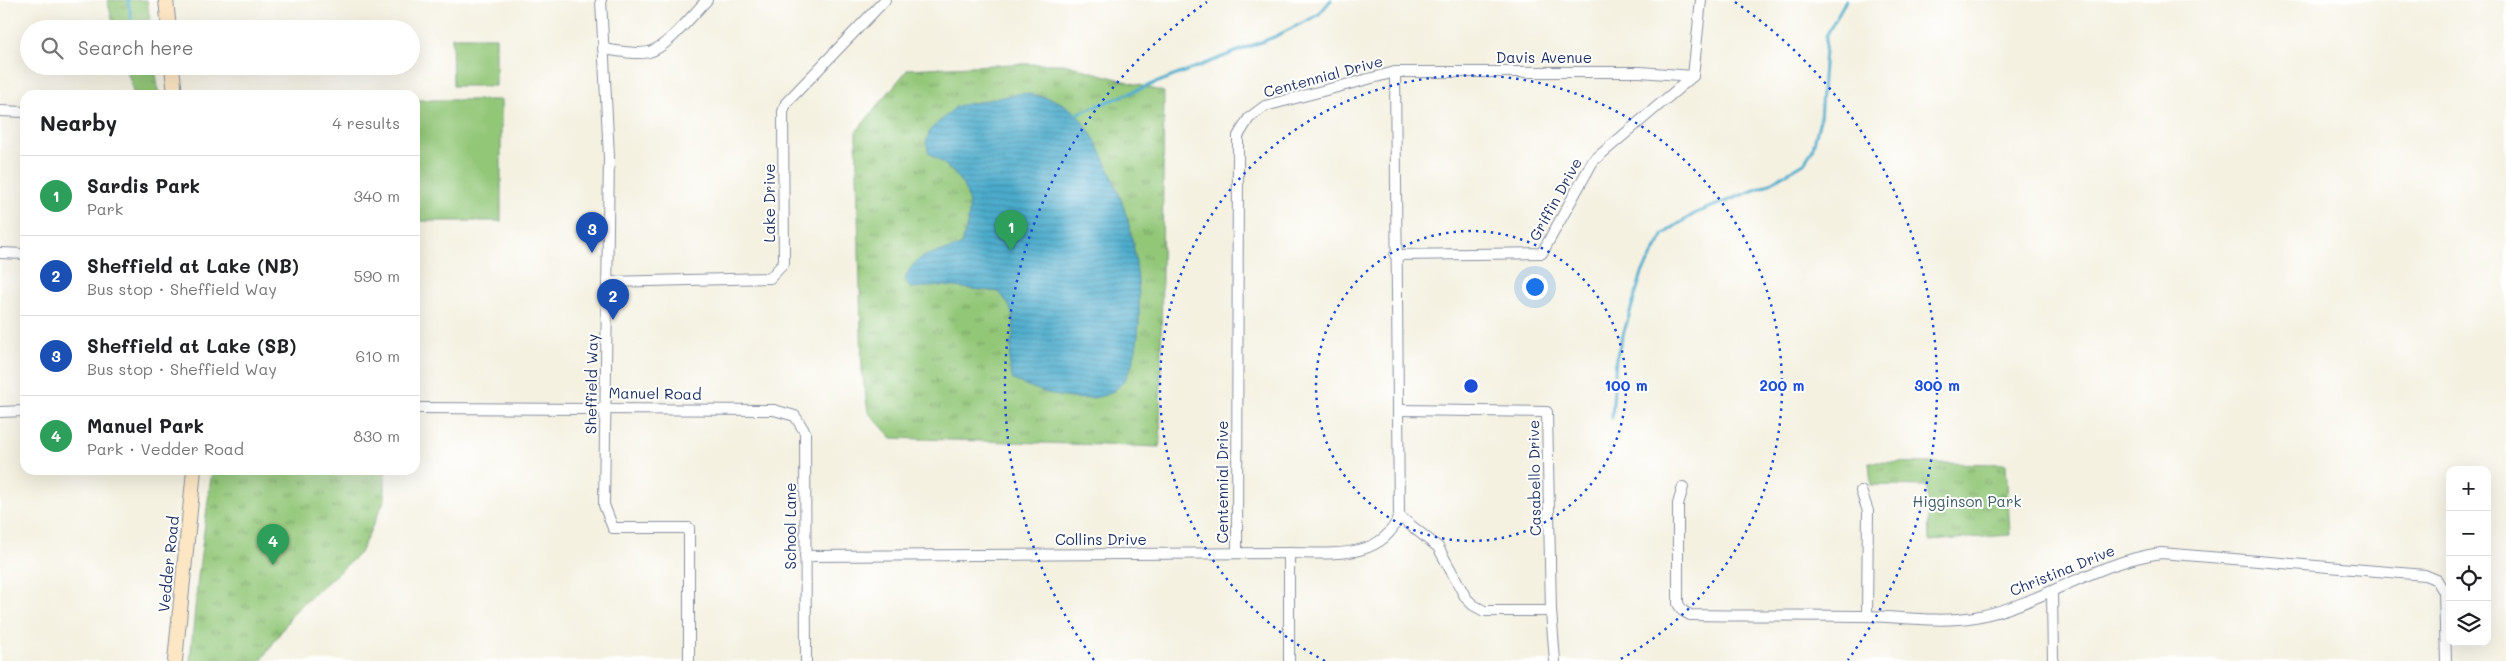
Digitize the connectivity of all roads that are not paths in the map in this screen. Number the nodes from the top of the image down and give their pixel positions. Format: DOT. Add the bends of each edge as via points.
graph roads {
  1 [pos="166,0"];
  2 [pos="601,0"];
  3 [pos="707,0"];
  4 [pos="885,0"];
  5 [pos="1701,0"];
  6 [pos="168,20"];
  7 [pos="603,49"];
  8 [pos="1395,72"];
  9 [pos="173,75"];
  10 [pos="1694,76"];
  11 [pos="174,90"];
  12 [pos="0,111"];
  13 [pos="20,112"];
  14 [pos="0,253"];
  15 [pos="20,254"];
  16 [pos="1396,255"];
  17 [pos="608,282"];
  18 [pos="420,408"];
  19 [pos="606,408"];
  20 [pos="774,410"];
  21 [pos="1399,410"];
  22 [pos="20,411"];
  23 [pos="0,412"];
  24 [pos="194,475"];
  25 [pos="1683,487"];
  26 [pos="1861,491"];
  27 [pos="1399,516"];
  28 [pos="1237,553"];
  29 [pos="1289,554"];
  30 [pos="806,556"];
  31 [pos="2052,593"];
  32 [pos="1551,611"];
  33 [pos="1866,616"];
  34 [pos="175,661"];
  35 [pos="689,661"];
  36 [pos="806,661"];
  37 [pos="1288,661"];
  38 [pos="1555,661"];
  39 [pos="2052,661"];
  40 [pos="2446,661"];
  1 -- 6 [label="main road"];
  2 -- 7 [label="street, Sheffield Way"];
  3 -- 7 [label="street" via="662,46 650,52"];
  4 -- 17 [label="street, Lake Drive" via="786,103 783,112 784,263 777,273 770,278"];
  5 -- 10 [label="street"];
  7 -- 17 [label="street, Sheffield Way" via="609,138"];
  8 -- 10 [label="street, Davis Avenue" via="1640,72"];
  8 -- 16 [label="street, Centennial Drive"];
  8 -- 28 [label="street, Centennial Drive" via="1265,106 1249,118 1238,136"];
  9 -- 11 [label="main road"];
  10 -- 16 [label="street, Griffin Drive" via="1593,161 1542,254"];
  12 -- 13 [label="street"];
  14 -- 15 [label="street"];
  16 -- 21 [label="street, Centennial Drive"];
  17 -- 19 [label="street, Sheffield Way"];
  18 -- 19 [label="street, Manuel Road"];
  19 -- 20 [label="street, Manuel Road"];
  19 -- 35 [label="street, Sheffield Way" via="604,505 613,528 689,528"];
  20 -- 30 [label="street, School Lane" via="795,416 805,432"];
  21 -- 27 [label="street, Centennial Drive"];
  21 -- 32 [label="street, Casabello Drive" via="1547,412"];
  22 -- 23 [label="street"];
  24 -- 34 [label="main road, Vedder Road"];
  25 -- 33 [label="street, Christina Drive" via="1678,504 1678,604 1690,616"];
  26 -- 33 [label="street" via="1868,511"];
  27 -- 29 [label="street" via="1394,528 1374,546 1348,553"];
  27 -- 32 [label="street" via="1438,547 1466,598 1474,605 1484,611"];
  28 -- 29 [label="street, Collins Drive"];
  28 -- 30 [label="street, Collins Drive"];
  29 -- 37 [label="street"];
  30 -- 36 [label="street, School Lane"];
  31 -- 33 [label="street, Christina Drive" via="1976,617 1946,620"];
  31 -- 39 [label="street"];
  31 -- 40 [label="street, Christina Drive" via="2125,560 2161,554 2425,575 2436,580 2444,592"];
  32 -- 38 [label="street, Casabello Drive"];
}
